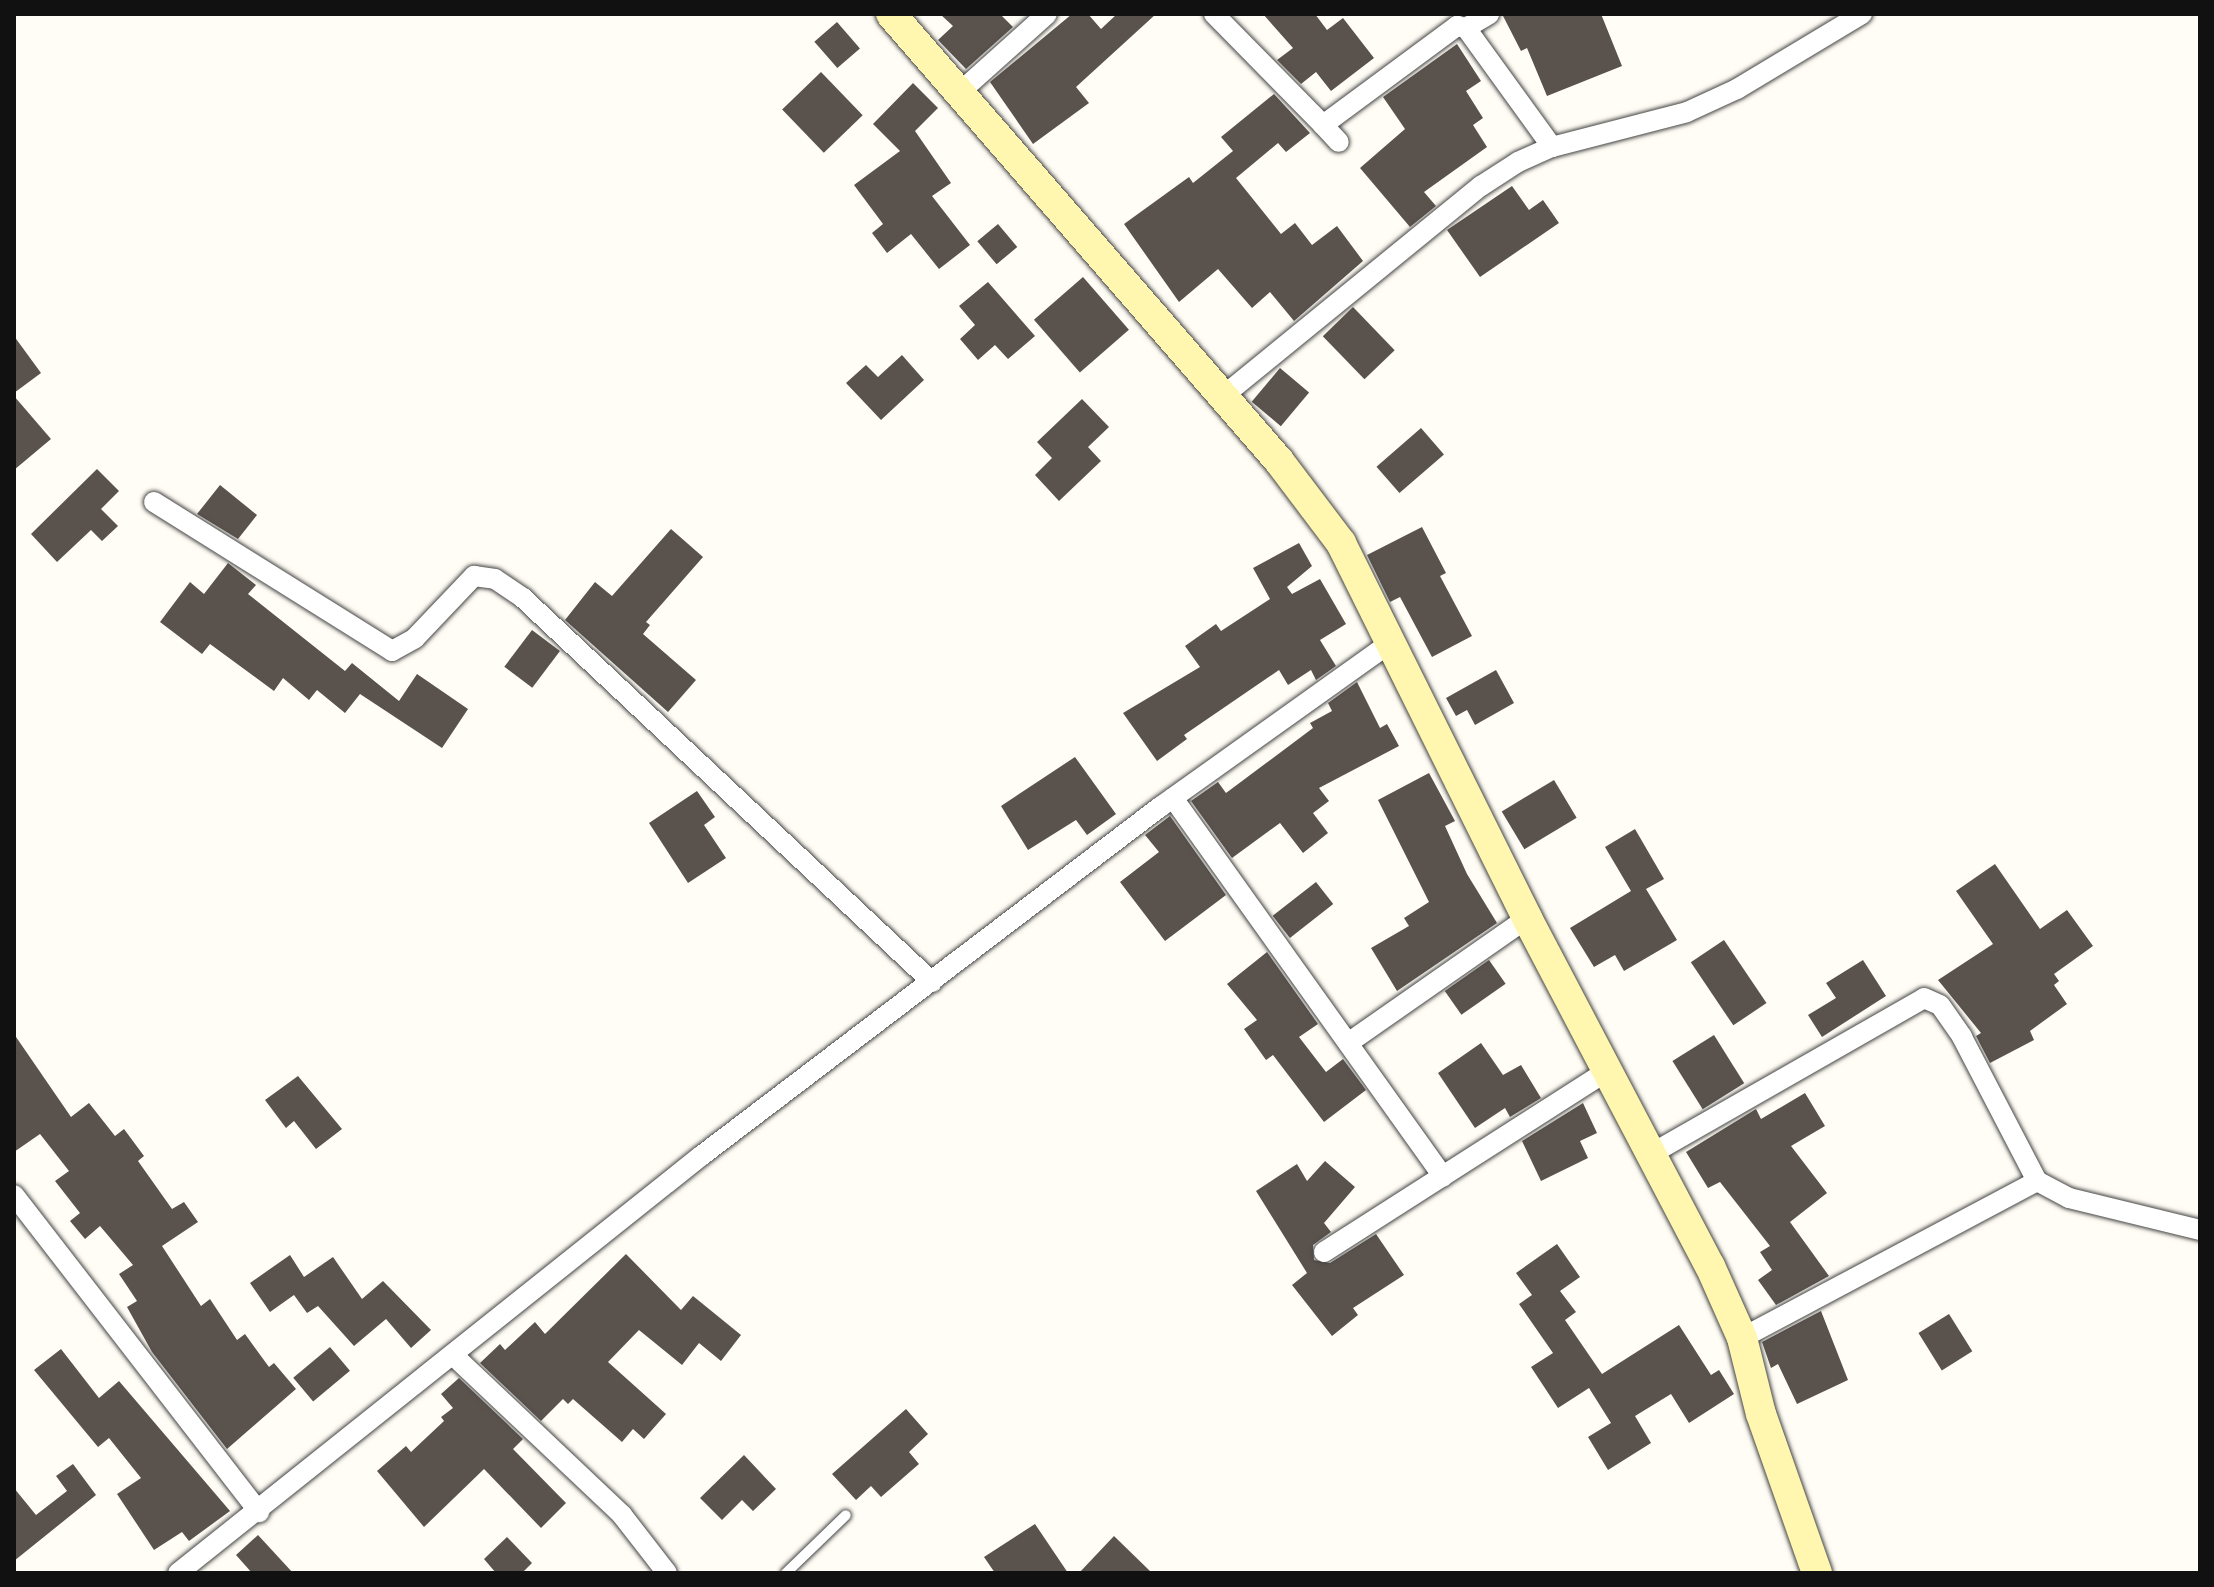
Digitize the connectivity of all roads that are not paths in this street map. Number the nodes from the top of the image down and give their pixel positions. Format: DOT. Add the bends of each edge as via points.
graph roads {
  1 [pos="891,14"];
  2 [pos="1047,14"];
  3 [pos="1214,14"];
  4 [pos="1489,14"];
  5 [pos="1862,14"];
  6 [pos="1466,28"];
  7 [pos="959,93"];
  8 [pos="1323,125"];
  9 [pos="1339,142"];
  10 [pos="1552,147"];
  11 [pos="1222,397"];
  12 [pos="154,502"];
  13 [pos="1393,641"];
  14 [pos="1173,798"];
  15 [pos="1527,918"];
  16 [pos="932,982"];
  17 [pos="1351,1041"];
  18 [pos="1607,1071"];
  19 [pos="1651,1154"];
  20 [pos="1443,1176"];
  21 [pos="2037,1181"];
  22 [pos="14,1195"];
  23 [pos="2200,1230"];
  24 [pos="1324,1252"];
  25 [pos="1742,1338"];
  26 [pos="454,1356"];
  27 [pos="259,1512"];
  28 [pos="846,1515"];
  29 [pos="178,1573"];
  30 [pos="667,1573"];
  31 [pos="786,1573"];
  32 [pos="1817,1573"];
  1 -- 7 [label="street"];
  2 -- 7 [label="street"];
  3 -- 8 [label="street"];
  4 -- 6 [label="street"];
  5 -- 10 [label="street" via="1737,89 1687,112"];
  6 -- 8 [label="street" via="1457,26"];
  6 -- 10 [label="street"];
  7 -- 11 [label="street"];
  8 -- 9 [label="street"];
  10 -- 11 [label="street" via="1481,186"];
  11 -- 13 [label="street" via="1341,543"];
  12 -- 16 [label="street" via="392,651 409,644 474,576 495,579 523,598"];
  13 -- 14 [label="street"];
  13 -- 15 [label="street"];
  14 -- 16 [label="street"];
  14 -- 17 [label="street"];
  15 -- 17 [label="street"];
  15 -- 18 [label="street"];
  16 -- 26 [label="street" via="701,1156"];
  17 -- 20 [label="street"];
  18 -- 19 [label="street"];
  18 -- 20 [label="street"];
  19 -- 21 [label="street" via="1924,998 1940,1005 1962,1037"];
  19 -- 25 [label="street"];
  20 -- 24 [label="street"];
  21 -- 23 [label="street" via="2069,1198"];
  21 -- 25 [label="street"];
  22 -- 27 [label="street"];
  25 -- 32 [label="street" via="1761,1414"];
  26 -- 27 [label="street"];
  26 -- 30 [label="street" via="622,1515"];
  27 -- 29 [label="street"];
  28 -- 31 [label="lane"];
}
